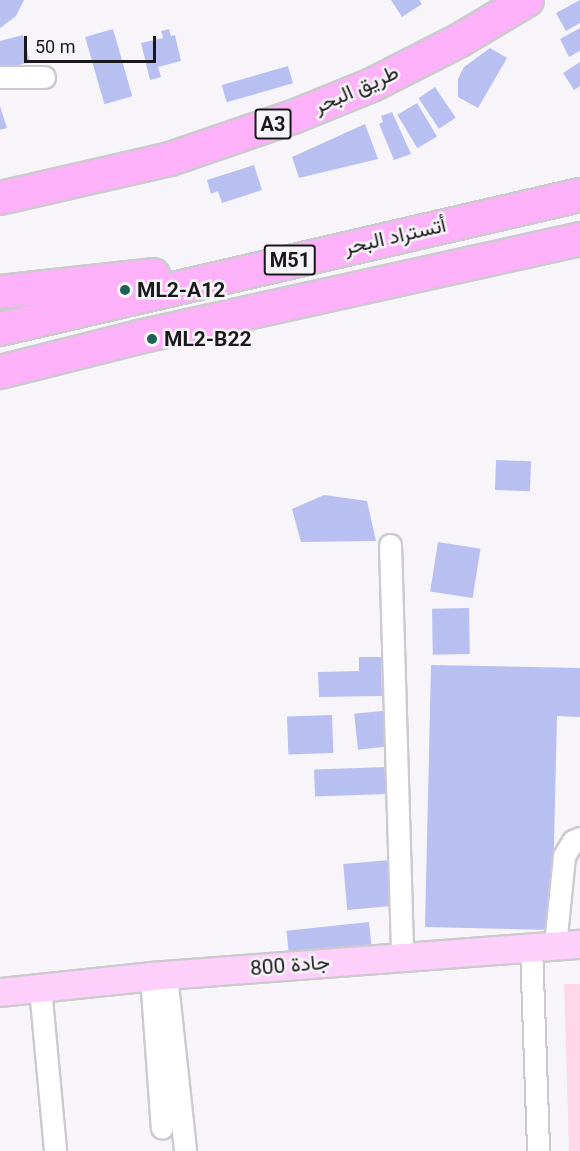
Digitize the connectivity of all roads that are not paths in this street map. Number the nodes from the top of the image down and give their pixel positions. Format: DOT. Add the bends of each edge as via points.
graph roads {
  1 [pos="527,0"];
  2 [pos="0,76"];
  3 [pos="44,76"];
  4 [pos="580,195"];
  5 [pos="0,198"];
  6 [pos="580,239"];
  7 [pos="291,260"];
  8 [pos="0,292"];
  9 [pos="0,328"];
  10 [pos="0,372"];
  11 [pos="390,545"];
  12 [pos="580,838"];
  13 [pos="555,945"];
  14 [pos="402,956"];
  15 [pos="158,976"];
  16 [pos="40,988"];
  17 [pos="0,992"];
  18 [pos="162,1128"];
  19 [pos="55,1151"];
  20 [pos="185,1151"];
  21 [pos="538,1151"];
  1 -- 5 [label="highway, طريق البحر / A3" via="372,85 293,117 170,159"];
  2 -- 3 [label="street"];
  4 -- 7 [label="highway, أتستراد البحر / M51"];
  6 -- 10 [label="highway, أتستراد البحر / M51" via="139,336"];
  7 -- 8 [label="highway"];
  7 -- 9 [label="highway, أتستراد البحر / M51"];
  11 -- 14 [label="street"];
  12 -- 13 [label="street" via="573,841 564,856"];
  13 -- 14 [label="main road, جادة 800"];
  13 -- 21 [label="street"];
  14 -- 15 [label="main road, جادة 800"];
  15 -- 16 [label="main road, جادة 800"];
  15 -- 18 [label="street"];
  15 -- 20 [label="street"];
  16 -- 17 [label="main road, جادة 800"];
  16 -- 19 [label="street"];
}
